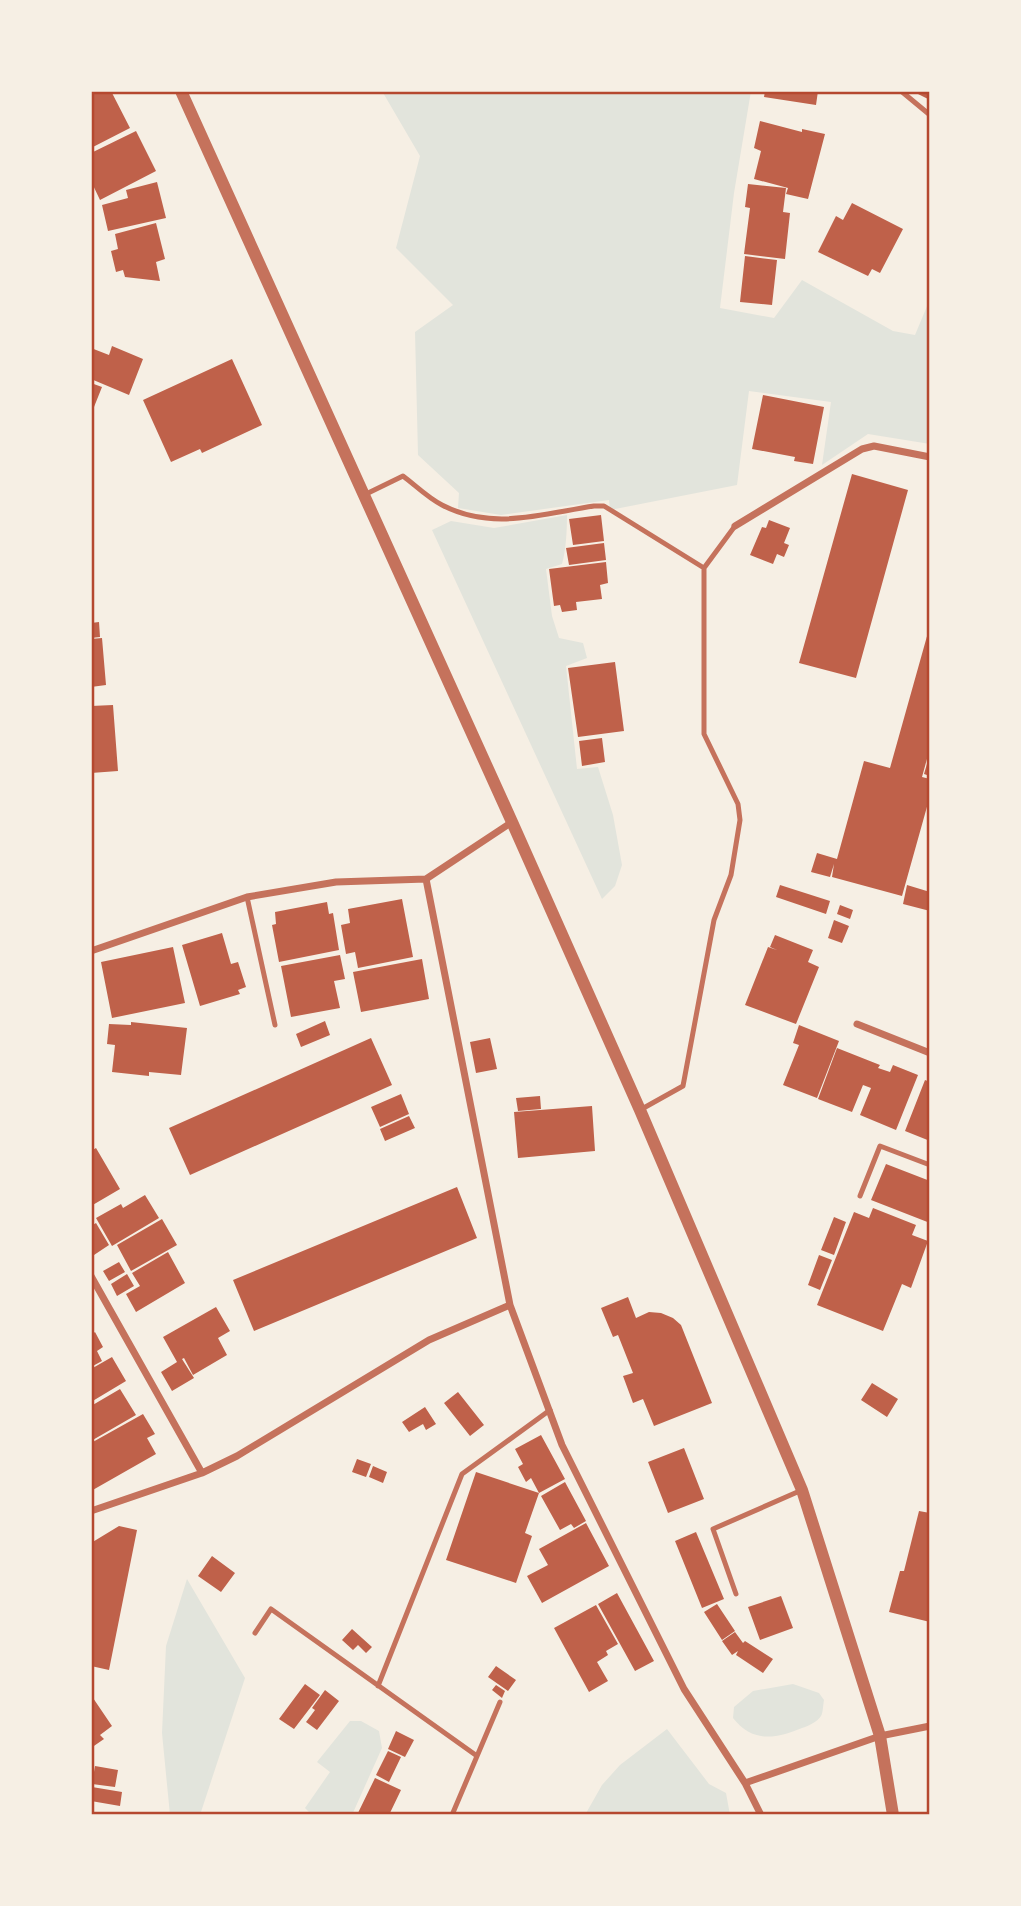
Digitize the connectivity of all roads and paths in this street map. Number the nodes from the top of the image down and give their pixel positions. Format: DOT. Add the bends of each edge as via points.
graph roads {
  1 [pos="181,91"];
  2 [pos="901,91"];
  3 [pos="930,115"];
  4 [pos="930,457"];
  5 [pos="364,495"];
  6 [pos="735,526"];
  7 [pos="704,568"];
  8 [pos="512,822"];
  9 [pos="426,879"];
  10 [pos="247,897"];
  11 [pos="91,951"];
  12 [pos="857,1024"];
  13 [pos="275,1025"];
  14 [pos="930,1053"];
  15 [pos="640,1110"];
  16 [pos="930,1166"];
  17 [pos="860,1196"];
  18 [pos="91,1276"];
  19 [pos="510,1305"];
  20 [pos="550,1410"];
  21 [pos="202,1473"];
  22 [pos="802,1490"];
  23 [pos="91,1511"];
  24 [pos="736,1594"];
  25 [pos="256,1633"];
  26 [pos="378,1686"];
  27 [pos="500,1702"];
  28 [pos="930,1727"];
  29 [pos="880,1735"];
  30 [pos="477,1756"];
  31 [pos="745,1783"];
  32 [pos="452,1815"];
  33 [pos="761,1815"];
  34 [pos="893,1815"];
  1 -- 5 [label="street"];
  2 -- 3 [label="lane"];
  4 -- 6 [label="street" via="874,446 862,449"];
  5 -- 7 [label="lane" via="403,476 439,503 488,520 604,506"];
  5 -- 8 [label="street"];
  6 -- 7 [label="lane"];
  7 -- 15 [label="lane" via="704,734 738,804 740,820 731,875 714,920 684,1086"];
  8 -- 9 [label="street"];
  8 -- 15 [label="street"];
  9 -- 10 [label="street" via="336,882"];
  9 -- 19 [label="street"];
  10 -- 11 [label="street"];
  10 -- 13 [label="lane"];
  12 -- 14 [label="street"];
  15 -- 22 [label="street"];
  16 -- 17 [label="lane" via="880,1146"];
  18 -- 21 [label="street"];
  19 -- 20 [label="street"];
  19 -- 21 [label="street" via="429,1340"];
  20 -- 26 [label="lane" via="462,1474"];
  20 -- 31 [label="street" via="562,1445 684,1689"];
  21 -- 23 [label="street"];
  22 -- 24 [label="lane" via="713,1529"];
  22 -- 29 [label="street"];
  25 -- 26 [label="lane" via="271,1609"];
  26 -- 30 [label="lane"];
  27 -- 30 [label="lane"];
  28 -- 29 [label="street"];
  29 -- 31 [label="street"];
  29 -- 34 [label="street"];
  30 -- 32 [label="lane"];
  31 -- 33 [label="street"];
}
